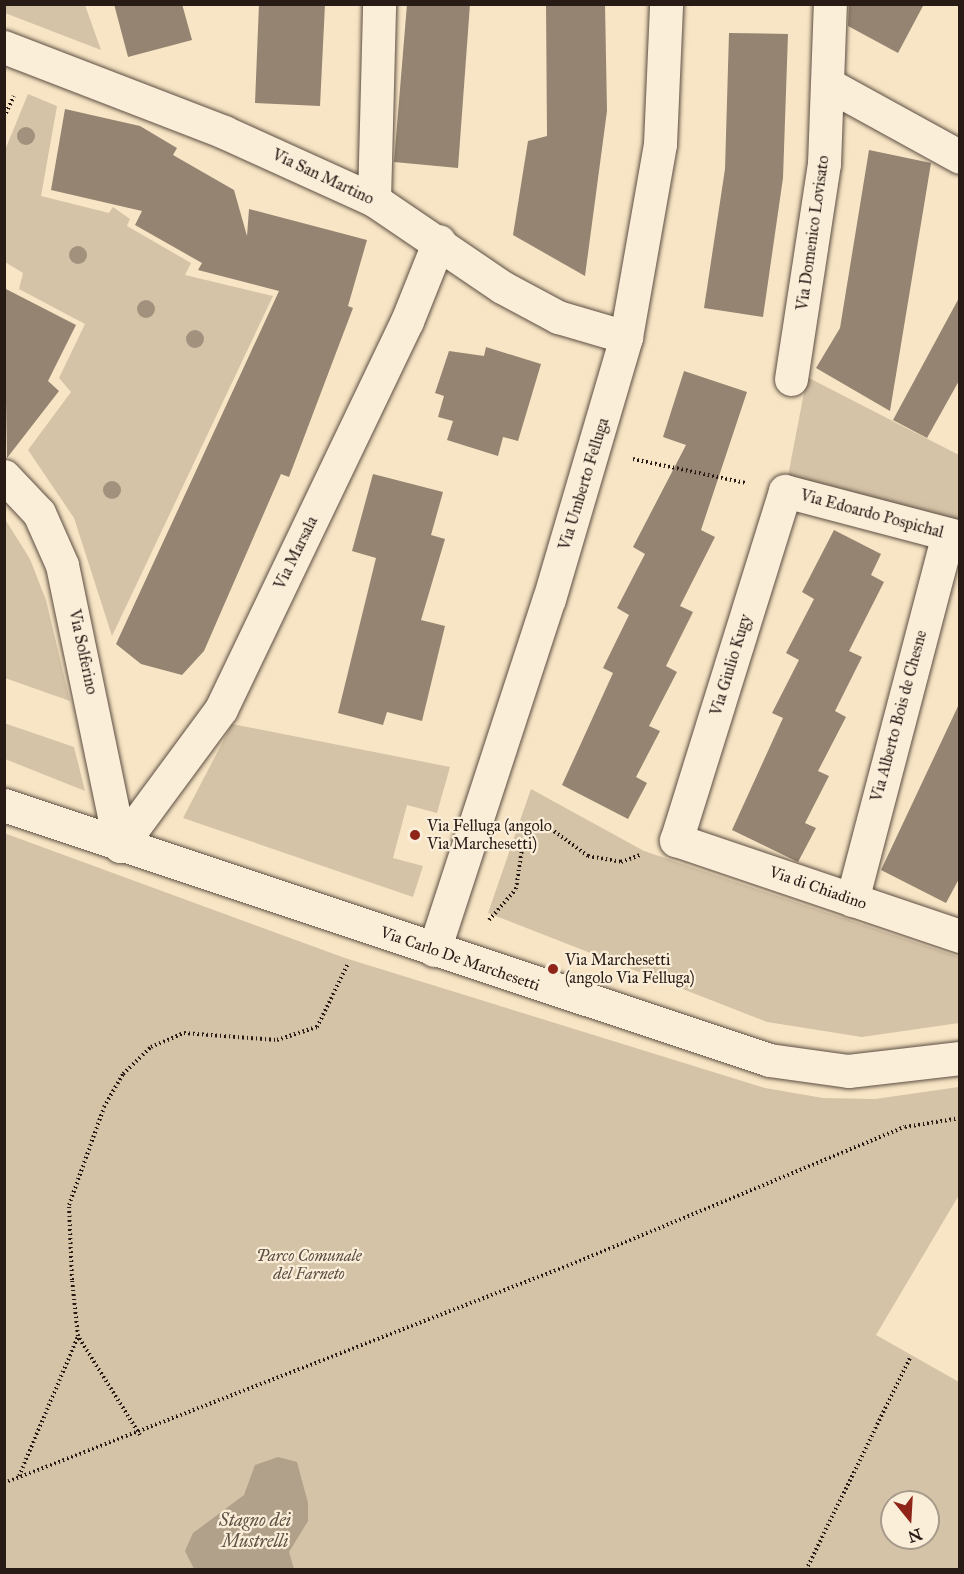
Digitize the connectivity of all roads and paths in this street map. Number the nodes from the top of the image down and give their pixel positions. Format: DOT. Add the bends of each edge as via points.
graph roads {
  1 [pos="379,4"];
  2 [pos="666,4"];
  3 [pos="830,4"];
  4 [pos="4,47"];
  5 [pos="831,86"];
  6 [pos="960,157"];
  7 [pos="374,200"];
  8 [pos="439,241"];
  9 [pos="626,336"];
  10 [pos="791,379"];
  11 [pos="629,458"];
  12 [pos="704,474"];
  13 [pos="4,476"];
  14 [pos="785,491"];
  15 [pos="954,536"];
  16 [pos="4,805"];
  17 [pos="676,840"];
  18 [pos="120,846"];
  19 [pos="852,900"];
  20 [pos="488,921"];
  21 [pos="960,936"];
  22 [pos="434,950"];
  23 [pos="352,955"];
  24 [pos="960,1058"];
  25 [pos="960,1118"];
  26 [pos="78,1336"];
  27 [pos="911,1356"];
  28 [pos="140,1435"];
  29 [pos="19,1477"];
  30 [pos="4,1483"];
  31 [pos="806,1569"];
  1 -- 7 [label="street"];
  2 -- 9 [label="street, Via Umberto Felluga" via="660,144"];
  3 -- 5 [label="street, Via Domenico Lovisato"];
  4 -- 7 [label="street, Via San Martino" via="224,132"];
  5 -- 6 [label="street"];
  5 -- 10 [label="street, Via Domenico Lovisato"];
  7 -- 8 [label="street, Via San Martino"];
  8 -- 9 [label="street, Via San Martino" via="502,287 549,312"];
  8 -- 18 [label="street, Via Marsala" via="407,321 221,709"];
  9 -- 22 [label="street, Via Umberto Felluga" via="549,599"];
  11 -- 12 [label="path"];
  13 -- 18 [label="street, Via Solferino" via="39,513 62,565"];
  14 -- 15 [label="street, Via Edoardo Pospichal"];
  14 -- 17 [label="street, Via Giulio Kugy"];
  15 -- 19 [label="street, Via Alberto Bois de Chesne"];
  16 -- 18 [label="street, Via Carlo De Marchesetti"];
  17 -- 19 [label="street, Via di Chiadino"];
  17 -- 20 [label="path" via="621,862 588,856 547,826 531,831 522,849 516,889"];
  18 -- 22 [label="street, Via Carlo De Marchesetti"];
  19 -- 21 [label="street, Via di Chiadino"];
  22 -- 24 [label="street, Via Carlo De Marchesetti" via="769,1060 848,1071"];
  23 -- 26 [label="path" via="317,1027 277,1040 184,1033 151,1047 123,1074 104,1107 69,1205"];
  25 -- 28 [label="path" via="905,1127"];
  26 -- 28 [label="path"];
  26 -- 29 [label="path"];
  27 -- 31 [label="path"];
  28 -- 29 [label="path"];
  29 -- 30 [label="path"];
}
